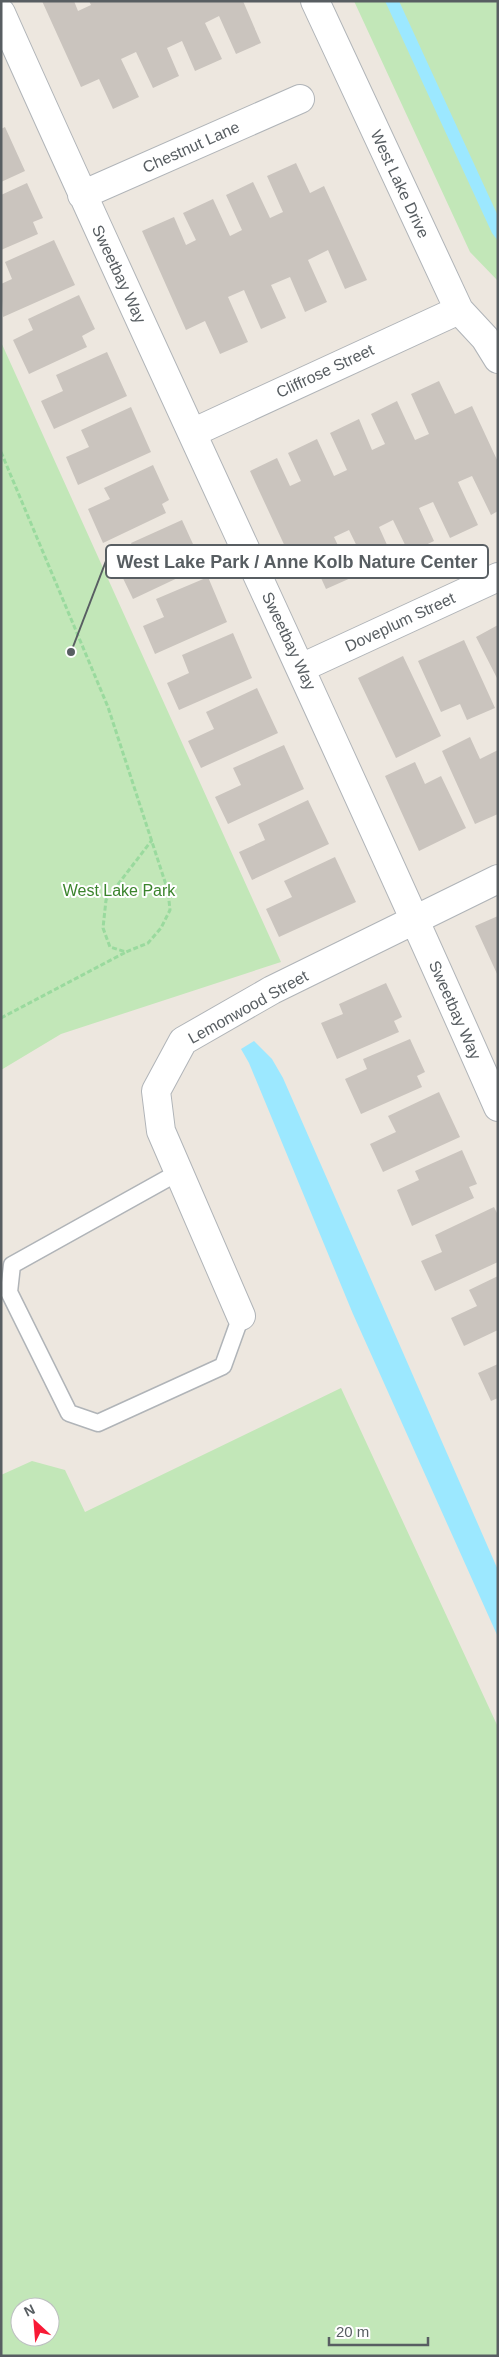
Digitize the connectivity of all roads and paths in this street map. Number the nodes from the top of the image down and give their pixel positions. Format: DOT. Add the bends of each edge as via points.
graph roads {
  1 [pos="315,1"];
  2 [pos="1,14"];
  3 [pos="300,99"];
  4 [pos="82,195"];
  5 [pos="459,310"];
  6 [pos="498,359"];
  7 [pos="192,433"];
  8 [pos="1,452"];
  9 [pos="498,577"];
  10 [pos="301,668"];
  11 [pos="152,840"];
  12 [pos="498,879"];
  13 [pos="415,919"];
  14 [pos="126,952"];
  15 [pos="1,1018"];
  16 [pos="498,1107"];
  17 [pos="179,1172"];
  18 [pos="241,1316"];
  1 -- 5 [label="street, West Lake Drive"];
  2 -- 4 [label="street, Sweetbay Way"];
  3 -- 4 [label="street, Chestnut Lane"];
  4 -- 7 [label="street, Sweetbay Way"];
  5 -- 6 [label="street, West Lake Drive" via="485,338"];
  5 -- 7 [label="street, Cliffrose Street"];
  7 -- 10 [label="street, Sweetbay Way"];
  8 -- 11 [label="path" via="108,708"];
  9 -- 10 [label="street, Doveplum Street"];
  10 -- 13 [label="street, Sweetbay Way"];
  11 -- 14 [label="path" via="168,890 170,910 148,944"];
  11 -- 14 [label="path" via="106,900 102,928 110,947"];
  12 -- 13 [label="street, Lemonwood Street"];
  13 -- 16 [label="street, Sweetbay Way"];
  13 -- 17 [label="street, Lemonwood Street" via="272,990 183,1041 156,1091 161,1131"];
  14 -- 15 [label="path"];
  17 -- 18 [label="street, Lemonwood Street"];
  17 -- 18 [label="lane" via="12,1265 9,1292 69,1413 98,1423 223,1366"];
}
